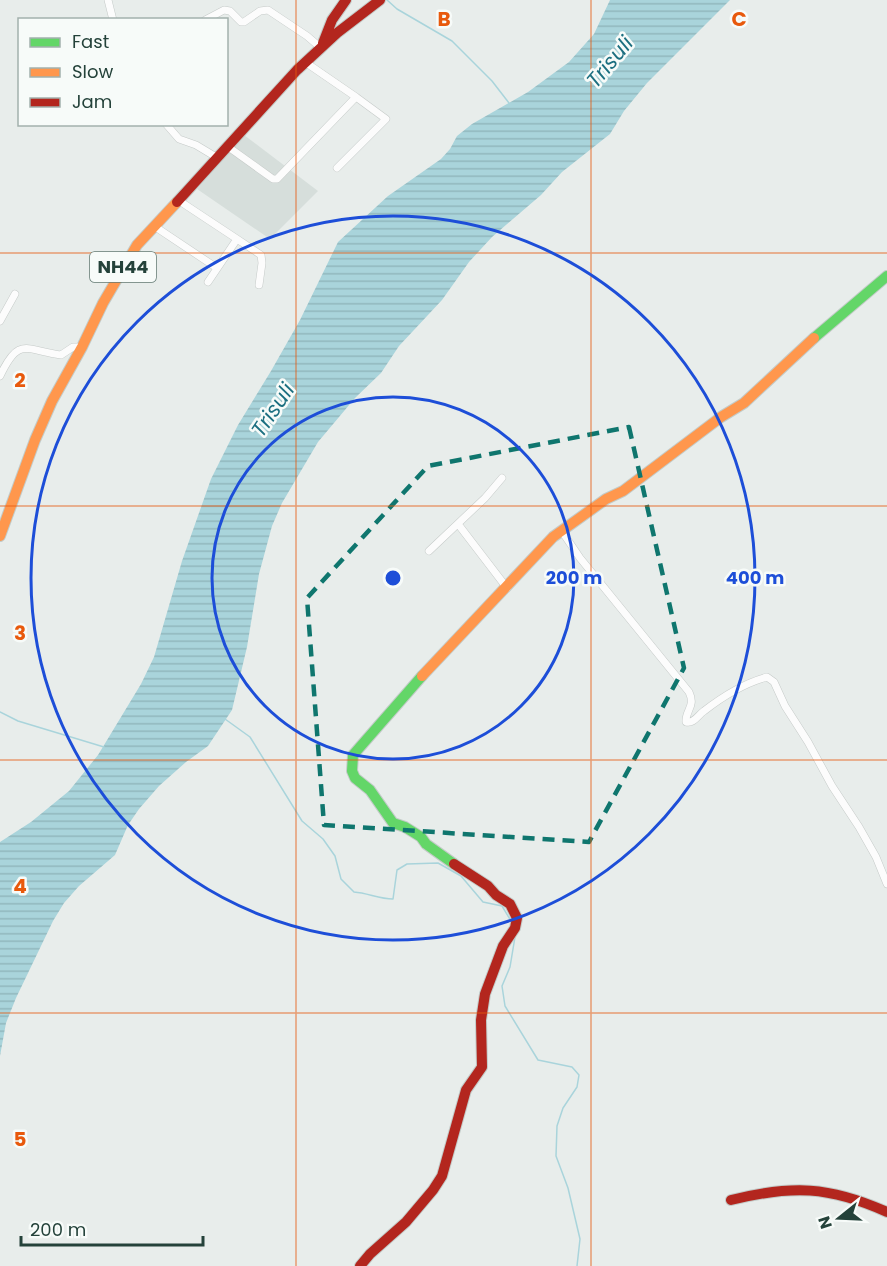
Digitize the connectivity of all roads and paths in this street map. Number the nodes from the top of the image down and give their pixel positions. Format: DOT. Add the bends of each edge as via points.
graph roads {
  1 [pos="108,0"];
  2 [pos="380,0"];
  3 [pos="344,2"];
  4 [pos="112,18"];
  5 [pos="209,18"];
  6 [pos="321,48"];
  7 [pos="305,62"];
  8 [pos="356,97"];
  9 [pos="168,126"];
  10 [pos="227,146"];
  11 [pos="216,157"];
  12 [pos="337,168"];
  13 [pos="178,200"];
  14 [pos="153,225"];
  15 [pos="237,239"];
  16 [pos="217,268"];
  17 [pos="887,276"];
  18 [pos="208,282"];
  19 [pos="259,285"];
  20 [pos="15,294"];
  21 [pos="0,321"];
  22 [pos="82,347"];
  23 [pos="0,376"];
  24 [pos="502,478"];
  25 [pos="458,524"];
  26 [pos="561,530"];
  27 [pos="0,536"];
  28 [pos="429,551"];
  29 [pos="507,588"];
  30 [pos="887,884"];
  31 [pos="731,1200"];
  32 [pos="887,1212"];
  33 [pos="360,1266"];
  1 -- 4 [label="street"];
  2 -- 6 [label="main road, NH44"];
  3 -- 6 [label="main road, NH44"];
  5 -- 6 [label="street" via="224,10 244,22 268,10"];
  6 -- 7 [label="main road, NH44"];
  7 -- 8 [label="street"];
  7 -- 10 [label="main road, NH44"];
  8 -- 10 [label="street" via="277,179"];
  8 -- 12 [label="street" via="386,119"];
  9 -- 11 [label="street" via="179,139"];
  10 -- 11 [label="main road, NH44"];
  11 -- 13 [label="main road, NH44"];
  13 -- 14 [label="main road, NH44"];
  13 -- 15 [label="street"];
  14 -- 16 [label="street"];
  14 -- 22 [label="main road, NH44" via="123,268"];
  15 -- 16 [label="street"];
  15 -- 19 [label="street" via="261,255"];
  16 -- 18 [label="street"];
  17 -- 26 [label="main road" via="744,403"];
  20 -- 21 [label="street"];
  22 -- 23 [label="street" via="73,347 61,355 19,349 9,356"];
  22 -- 27 [label="main road, NH44" via="35,440"];
  24 -- 25 [label="street"];
  25 -- 28 [label="street"];
  25 -- 29 [label="street"];
  26 -- 29 [label="main road"];
  26 -- 30 [label="street" via="690,692 692,705 686,722 692,722 717,701 749,683 770,678 864,835"];
  29 -- 33 [label="main road" via="405,694 353,755 355,778 370,790 393,823 421,837 488,886 510,904 517,918 485,994 482,1067 466,1090 442,1176 406,1222"];
  31 -- 32 [label="main road" via="779,1190 807,1189 836,1194"];
}
